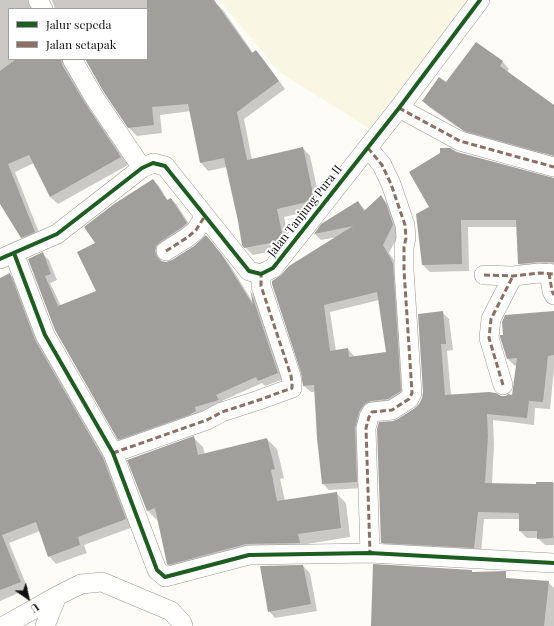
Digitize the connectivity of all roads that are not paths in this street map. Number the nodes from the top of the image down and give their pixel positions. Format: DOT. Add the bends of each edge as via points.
graph roads {
  1 [pos="480,0"];
  2 [pos="73,60"];
  3 [pos="398,108"];
  4 [pos="368,148"];
  5 [pos="554,167"];
  6 [pos="142,168"];
  7 [pos="205,216"];
  8 [pos="166,251"];
  9 [pos="7,256"];
  10 [pos="261,274"];
  11 [pos="552,274"];
  12 [pos="484,275"];
  13 [pos="513,276"];
  14 [pos="554,295"];
  15 [pos="503,385"];
  16 [pos="113,453"];
  17 [pos="370,554"];
  18 [pos="554,563"];
  19 [pos="56,596"];
  20 [pos="4,626"];
  21 [pos="45,626"];
  22 [pos="183,626"];
  1 -- 3 [label="street, Jalan Tanjung Pura II"];
  2 -- 6 [label="street"];
  3 -- 4 [label="street, Jalan Tanjung Pura II"];
  3 -- 5 [label="street" via="460,141"];
  4 -- 10 [label="street, Jalan Tanjung Pura II" via="273,268"];
  4 -- 17 [label="street" via="382,165 405,225 404,270 412,392 392,410 372,412 366,428"];
  6 -- 7 [label="street" via="153,163 165,166"];
  6 -- 9 [label="street" via="57,234"];
  7 -- 8 [label="street" via="196,230"];
  7 -- 10 [label="street" via="249,271"];
  9 -- 16 [label="street" via="45,335"];
  10 -- 16 [label="street" via="261,286 291,376 292,388"];
  11 -- 13 [label="street"];
  11 -- 14 [label="street"];
  12 -- 13 [label="street"];
  13 -- 15 [label="street" via="490,325 489,338"];
  16 -- 17 [label="street" via="157,570 165,577 249,555"];
  17 -- 18 [label="street"];
  19 -- 20 [label="street"];
  19 -- 21 [label="street"];
  19 -- 22 [label="street" via="81,584 102,582 171,611"];
}
